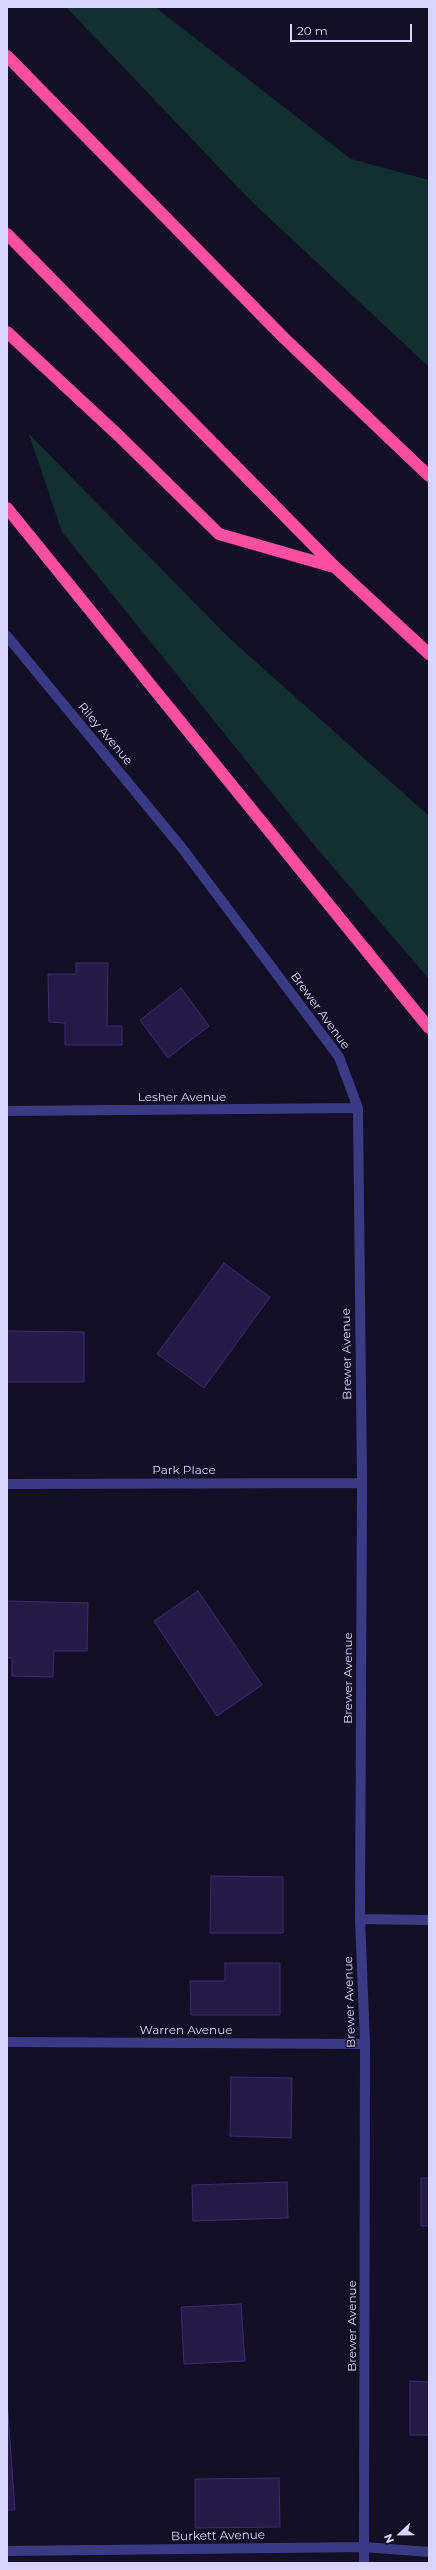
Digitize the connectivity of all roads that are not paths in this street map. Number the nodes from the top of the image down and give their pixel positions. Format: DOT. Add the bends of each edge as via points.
graph roads {
  1 [pos="7,56"];
  2 [pos="7,234"];
  3 [pos="7,332"];
  4 [pos="429,476"];
  5 [pos="7,508"];
  6 [pos="336,567"];
  7 [pos="7,636"];
  8 [pos="429,654"];
  9 [pos="182,848"];
  10 [pos="429,1028"];
  11 [pos="358,1108"];
  12 [pos="7,1111"];
  13 [pos="362,1483"];
  14 [pos="7,1484"];
  15 [pos="360,1920"];
  16 [pos="429,1920"];
  17 [pos="7,2042"];
  18 [pos="365,2044"];
  19 [pos="364,2547"];
  20 [pos="7,2551"];
  21 [pos="429,2552"];
  22 [pos="364,2563"];
  1 -- 4 [label="highway" via="284,338"];
  2 -- 6 [label="highway"];
  3 -- 6 [label="highway" via="118,435 219,534"];
  5 -- 10 [label="highway"];
  6 -- 8 [label="highway"];
  7 -- 9 [label="street, Riley Avenue"];
  9 -- 11 [label="street, Brewer Avenue" via="339,1057"];
  11 -- 12 [label="street, Lesher Avenue"];
  11 -- 13 [label="street, Brewer Avenue"];
  13 -- 14 [label="street, Park Place"];
  13 -- 15 [label="street, Brewer Avenue"];
  15 -- 16 [label="street"];
  15 -- 18 [label="street, Brewer Avenue"];
  17 -- 18 [label="street, Warren Avenue"];
  18 -- 19 [label="street, Brewer Avenue"];
  19 -- 20 [label="street, Burkett Avenue"];
  19 -- 21 [label="street, Burkett Avenue"];
  19 -- 22 [label="street, Brewer Avenue"];
}
